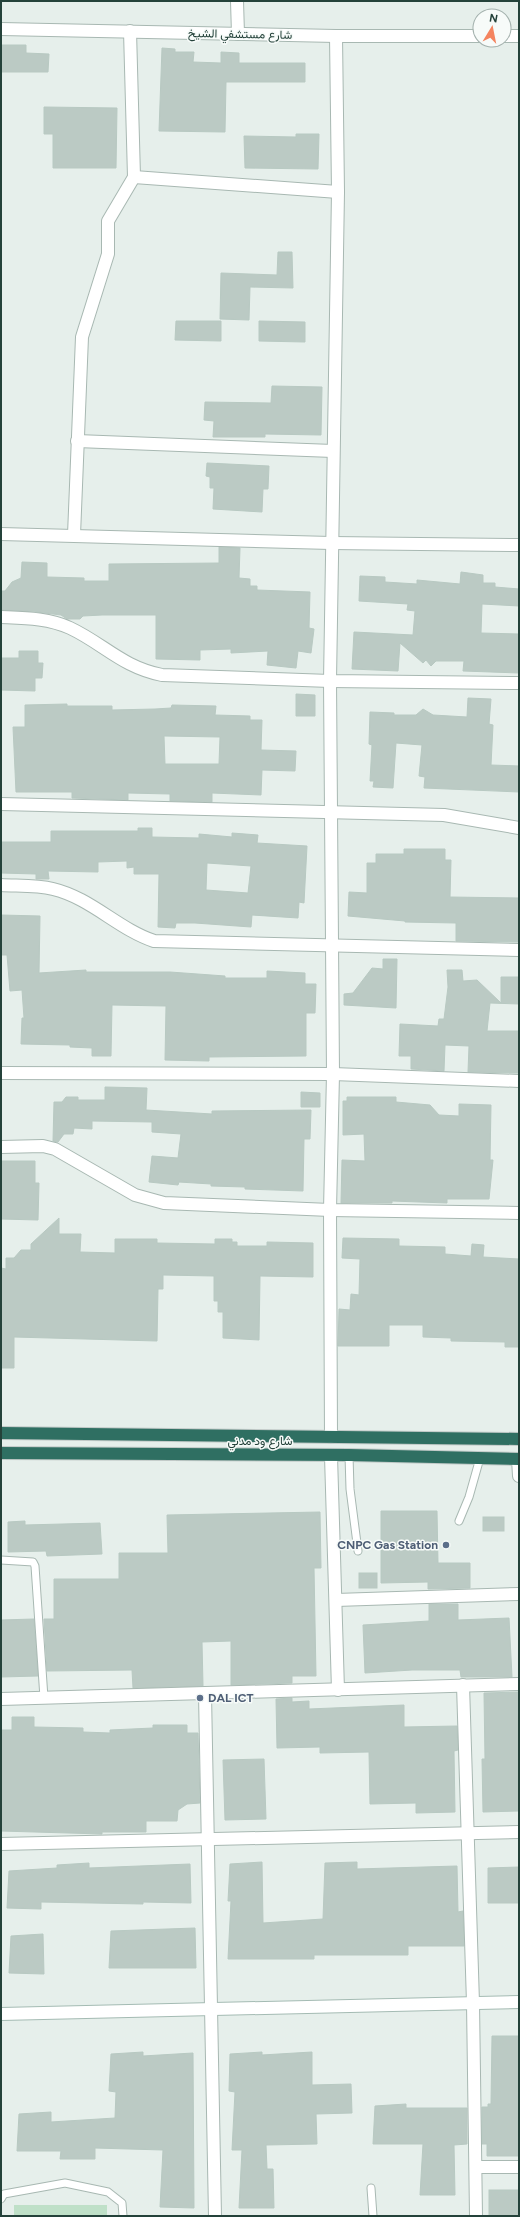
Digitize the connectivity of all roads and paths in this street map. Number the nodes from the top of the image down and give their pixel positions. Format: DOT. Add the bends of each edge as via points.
graph roads {
  1 [pos="237,1"];
  2 [pos="1,29"];
  3 [pos="130,31"];
  4 [pos="238,34"];
  5 [pos="336,36"];
  6 [pos="472,36"];
  7 [pos="134,177"];
  8 [pos="338,192"];
  9 [pos="77,441"];
  10 [pos="334,451"];
  11 [pos="1,534"];
  12 [pos="74,535"];
  13 [pos="331,543"];
  14 [pos="519,545"];
  15 [pos="1,617"];
  16 [pos="330,681"];
  17 [pos="519,683"];
  18 [pos="1,804"];
  19 [pos="330,811"];
  20 [pos="519,828"];
  21 [pos="1,885"];
  22 [pos="331,946"];
  23 [pos="519,950"];
  24 [pos="1,1073"];
  25 [pos="333,1074"];
  26 [pos="519,1081"];
  27 [pos="1,1147"];
  28 [pos="330,1210"];
  29 [pos="519,1213"];
  30 [pos="1,1433"];
  31 [pos="331,1437"];
  32 [pos="519,1440"];
  33 [pos="1,1454"];
  34 [pos="349,1455"];
  35 [pos="331,1456"];
  36 [pos="480,1458"];
  37 [pos="519,1459"];
  38 [pos="519,1476"];
  39 [pos="458,1521"];
  40 [pos="358,1551"];
  41 [pos="1,1560"];
  42 [pos="519,1594"];
  43 [pos="336,1600"];
  44 [pos="519,1684"];
  45 [pos="463,1685"];
  46 [pos="338,1690"];
  47 [pos="205,1694"];
  48 [pos="44,1698"];
  49 [pos="1,1700"];
  50 [pos="466,1832"];
  51 [pos="519,1832"];
  52 [pos="208,1840"];
  53 [pos="1,1844"];
  54 [pos="519,2002"];
  55 [pos="473,2003"];
  56 [pos="212,2008"];
  57 [pos="1,2014"];
  58 [pos="476,2167"];
  59 [pos="519,2167"];
  60 [pos="372,2188"];
  61 [pos="1,2199"];
  62 [pos="123,2216"];
  63 [pos="214,2216"];
  64 [pos="373,2216"];
  65 [pos="476,2216"];
  1 -- 4 [label="street"];
  2 -- 3 [label="street, شارع مستشفي الشيخ"];
  3 -- 4 [label="street, شارع مستشفي الشيخ"];
  3 -- 7 [label="street"];
  4 -- 5 [label="street, شارع مستشفي الشيخ"];
  5 -- 6 [label="street, شارع مستشفي الشيخ"];
  5 -- 8 [label="street"];
  7 -- 8 [label="street"];
  7 -- 9 [label="street" via="108,221 108,254 82,337"];
  8 -- 10 [label="street"];
  9 -- 10 [label="street"];
  9 -- 12 [label="street"];
  10 -- 13 [label="street"];
  11 -- 12 [label="street"];
  12 -- 13 [label="street"];
  13 -- 14 [label="street"];
  13 -- 16 [label="street"];
  15 -- 16 [label="street" via="35,619 70,628 128,664 143,671 162,675"];
  16 -- 17 [label="street"];
  16 -- 19 [label="street"];
  18 -- 19 [label="street"];
  19 -- 20 [label="street" via="444,815"];
  19 -- 22 [label="street"];
  21 -- 22 [label="street" via="52,888 83,900 138,936 154,941"];
  22 -- 23 [label="street"];
  22 -- 25 [label="street"];
  24 -- 25 [label="street"];
  25 -- 26 [label="street"];
  25 -- 28 [label="street"];
  27 -- 28 [label="street" via="43,1146 55,1149 148,1200 164,1203"];
  28 -- 29 [label="street"];
  28 -- 31 [label="street"];
  30 -- 31 [label="highway, شارع ود مدني"];
  31 -- 32 [label="highway, شارع ود مدني"];
  33 -- 35 [label="highway, شارع ود مدني"];
  34 -- 35 [label="highway, شارع ود مدني"];
  34 -- 36 [label="highway, شارع ود مدني"];
  34 -- 40 [label="lane" via="350,1489"];
  35 -- 43 [label="street"];
  36 -- 37 [label="highway, شارع ود مدني"];
  36 -- 39 [label="lane" via="469,1497"];
  37 -- 38 [label="street"];
  41 -- 48 [label="lane" via="34,1562 36,1566"];
  42 -- 43 [label="street"];
  43 -- 46 [label="street"];
  44 -- 45 [label="street"];
  45 -- 46 [label="street"];
  45 -- 50 [label="street"];
  46 -- 47 [label="street"];
  47 -- 48 [label="street"];
  47 -- 52 [label="street"];
  48 -- 49 [label="street"];
  50 -- 51 [label="street"];
  50 -- 52 [label="street"];
  50 -- 55 [label="street"];
  52 -- 53 [label="street"];
  52 -- 56 [label="street"];
  54 -- 55 [label="street"];
  55 -- 56 [label="street"];
  55 -- 58 [label="street"];
  56 -- 57 [label="street"];
  56 -- 63 [label="street"];
  58 -- 59 [label="street"];
  58 -- 65 [label="street"];
  60 -- 64 [label="lane"];
  61 -- 62 [label="lane" via="4,2194 65,2183 108,2192 122,2203"];
}
